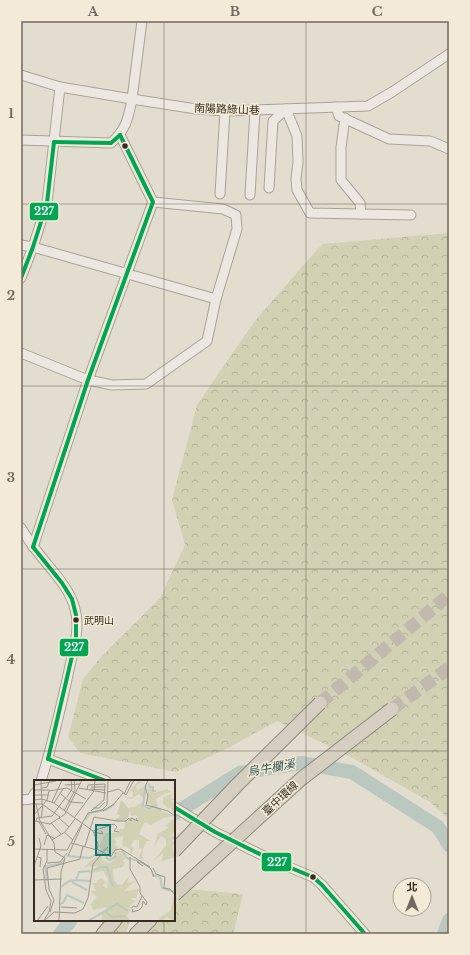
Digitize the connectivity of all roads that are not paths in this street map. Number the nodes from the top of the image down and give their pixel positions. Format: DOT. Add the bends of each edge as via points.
graph roads {
  1 [pos="142,21"];
  2 [pos="449,54"];
  3 [pos="21,75"];
  4 [pos="60,87"];
  5 [pos="132,99"];
  6 [pos="336,108"];
  7 [pos="286,109"];
  8 [pos="225,111"];
  9 [pos="255,111"];
  10 [pos="345,118"];
  11 [pos="120,135"];
  12 [pos="21,140"];
  13 [pos="54,142"];
  14 [pos="449,149"];
  15 [pos="269,188"];
  16 [pos="220,194"];
  17 [pos="250,195"];
  18 [pos="153,202"];
  19 [pos="361,214"];
  20 [pos="411,215"];
  21 [pos="21,245"];
  22 [pos="33,247"];
  23 [pos="126,274"];
  24 [pos="21,278"];
  25 [pos="216,300"];
  26 [pos="21,353"];
  27 [pos="88,380"];
  28 [pos="21,528"];
  29 [pos="33,547"];
  30 [pos="320,703"];
  31 [pos="392,709"];
  32 [pos="48,759"];
  33 [pos="41,780"];
  34 [pos="103,780"];
  35 [pos="34,795"];
  36 [pos="21,800"];
  37 [pos="175,808"];
  38 [pos="175,850"];
  39 [pos="175,894"];
  40 [pos="114,921"];
  41 [pos="149,921"];
  42 [pos="103,934"];
  43 [pos="136,934"];
  44 [pos="365,934"];
  1 -- 5 [label="street"];
  2 -- 6 [label="street, 南陽路綠山巷" via="368,106"];
  3 -- 4 [label="street, 南陽路綠山巷"];
  4 -- 5 [label="street, 南陽路綠山巷"];
  4 -- 13 [label="street"];
  5 -- 8 [label="street, 南陽路綠山巷"];
  5 -- 11 [label="street" via="127,123"];
  6 -- 7 [label="street, 南陽路綠山巷"];
  6 -- 10 [label="street" via="339,116"];
  7 -- 9 [label="street, 南陽路綠山巷"];
  7 -- 15 [label="street" via="273,121"];
  7 -- 19 [label="street" via="297,136 298,190 310,213"];
  8 -- 9 [label="street, 南陽路綠山巷"];
  8 -- 16 [label="street"];
  9 -- 17 [label="street"];
  10 -- 14 [label="street" via="389,139 430,141"];
  10 -- 19 [label="street" via="341,147 341,180 360,203"];
  11 -- 13 [label="street" via="111,144"];
  11 -- 18 [label="street"];
  12 -- 13 [label="street"];
  13 -- 22 [label="street" via="48,203"];
  18 -- 23 [label="street"];
  18 -- 25 [label="street" via="223,209 236,215 237,229"];
  19 -- 20 [label="street"];
  21 -- 22 [label="street"];
  22 -- 23 [label="street"];
  22 -- 24 [label="street"];
  23 -- 25 [label="street"];
  23 -- 27 [label="street"];
  25 -- 27 [label="street" via="207,341 146,384 112,385"];
  26 -- 27 [label="street"];
  27 -- 29 [label="street"];
  28 -- 29 [label="street"];
  29 -- 32 [label="street" via="58,577 75,608 77,622 76,639"];
  30 -- 38 [label="highway, bridge"];
  31 -- 39 [label="highway, 臺中環線, bridge" via="301,778"];
  32 -- 33 [label="street"];
  32 -- 34 [label="street"];
  35 -- 36 [label="street" via="31,799"];
  37 -- 44 [label="street" via="215,832 313,877"];
  40 -- 42 [label="highway"];
  41 -- 43 [label="highway"];
}
